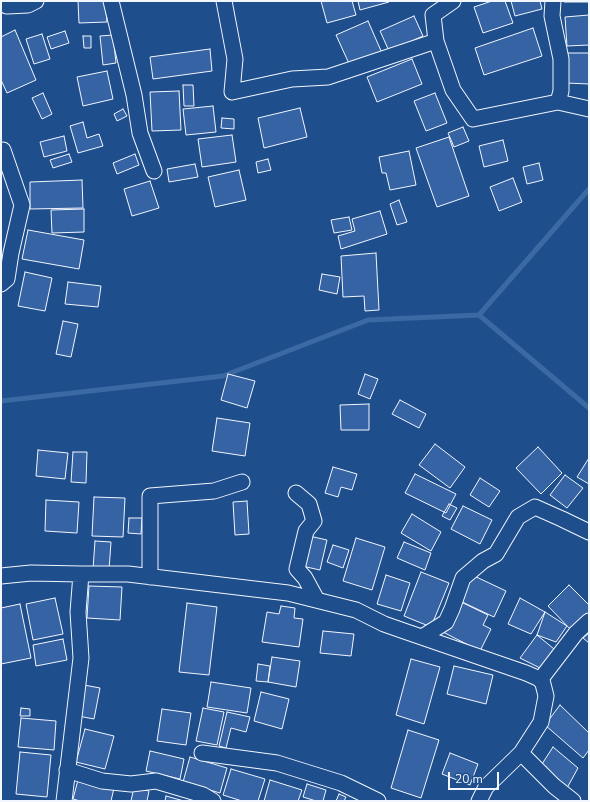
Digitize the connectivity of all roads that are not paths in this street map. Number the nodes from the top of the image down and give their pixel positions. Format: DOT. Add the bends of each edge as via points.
graph roads {
  1 [pos="4,1"];
  2 [pos="36,1"];
  3 [pos="110,1"];
  4 [pos="224,1"];
  5 [pos="454,1"];
  6 [pos="553,1"];
  7 [pos="436,41"];
  8 [pos="558,102"];
  9 [pos="589,109"];
  10 [pos="3,150"];
  11 [pos="154,171"];
  12 [pos="1,284"];
  13 [pos="242,482"];
  14 [pos="296,493"];
  15 [pos="589,532"];
  16 [pos="81,574"];
  17 [pos="1,576"];
  18 [pos="150,577"];
  19 [pos="317,600"];
  20 [pos="589,621"];
  21 [pos="422,638"];
  22 [pos="540,680"];
  23 [pos="202,752"];
  24 [pos="521,753"];
  25 [pos="68,770"];
  26 [pos="64,801"];
  27 [pos="213,801"];
  28 [pos="378,801"];
  29 [pos="478,801"];
  30 [pos="572,801"];
  1 -- 2 [label="street" via="7,6 28,5"];
  3 -- 11 [label="street" via="134,95 140,133"];
  4 -- 7 [label="street" via="235,59 232,92 292,79 328,77"];
  5 -- 7 [label="street" via="433,15"];
  6 -- 8 [label="street" via="552,16 560,59 561,91"];
  7 -- 8 [label="street" via="453,90 473,119"];
  8 -- 9 [label="street"];
  10 -- 12 [label="street" via="22,205 7,279"];
  13 -- 18 [label="street" via="214,491 150,496"];
  14 -- 19 [label="street" via="308,504 314,521 306,531 297,569"];
  15 -- 21 [label="street" via="535,507 518,517 496,554 463,578 446,622"];
  16 -- 17 [label="street" via="31,573"];
  16 -- 18 [label="street" via="128,574"];
  16 -- 25 [label="street" via="78,612 82,658"];
  18 -- 19 [label="street" via="288,593"];
  19 -- 21 [label="street" via="356,610"];
  20 -- 22 [label="street" via="576,633"];
  21 -- 22 [label="street"];
  22 -- 24 [label="street" via="546,696 542,722"];
  23 -- 28 [label="street" via="277,763 341,783"];
  24 -- 29 [label="street" via="486,787"];
  24 -- 30 [label="street"];
  25 -- 26 [label="street"];
  25 -- 27 [label="street" via="102,781 131,784 156,781 203,795"];
}
